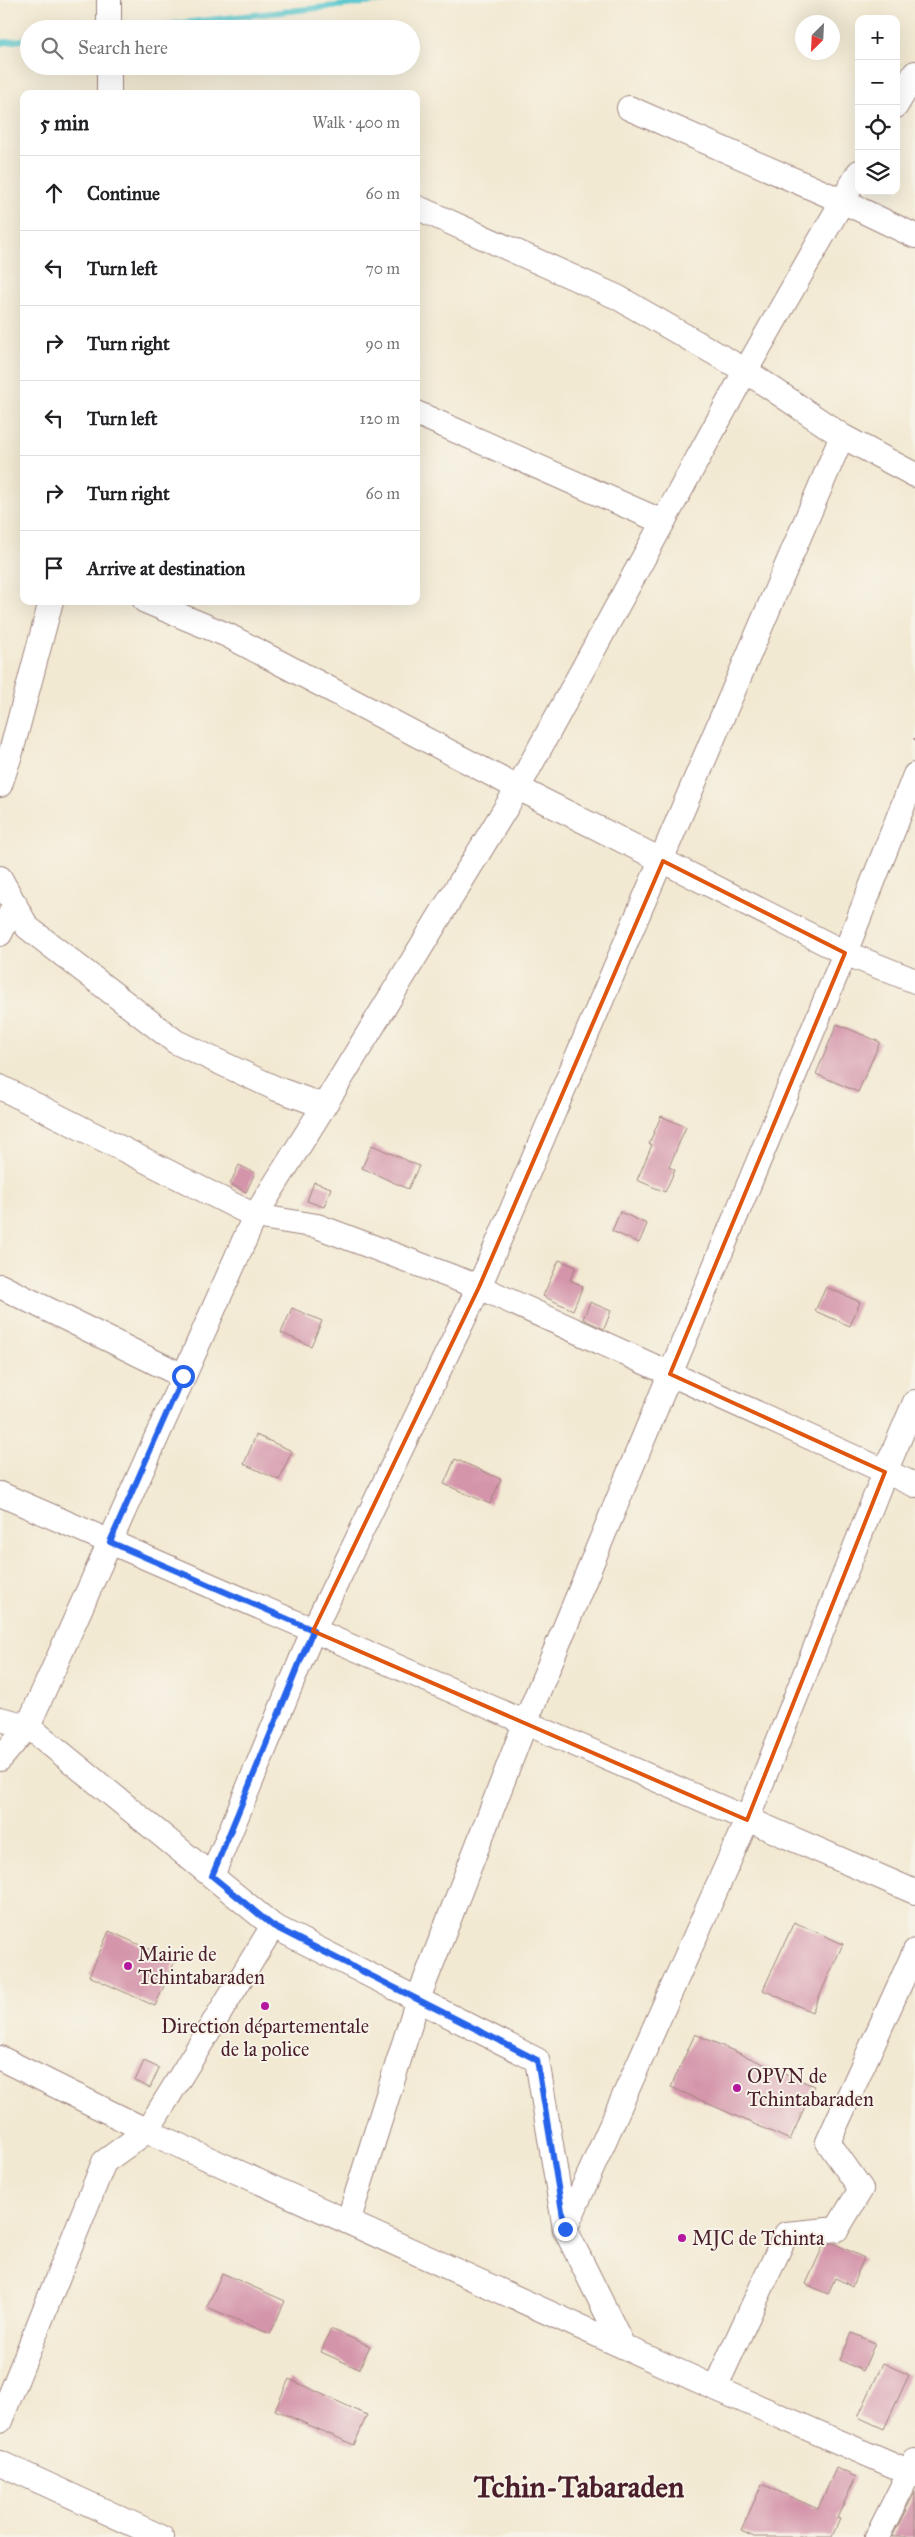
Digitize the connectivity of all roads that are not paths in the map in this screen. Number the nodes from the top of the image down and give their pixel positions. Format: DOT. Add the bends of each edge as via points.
graph roads {
  1 [pos="109,0"];
  2 [pos="109,20"];
  3 [pos="915,73"];
  4 [pos="109,75"];
  5 [pos="109,90"];
  6 [pos="897,105"];
  7 [pos="629,108"];
  8 [pos="855,179"];
  9 [pos="842,201"];
  10 [pos="420,209"];
  11 [pos="915,236"];
  12 [pos="746,371"];
  13 [pos="420,415"];
  14 [pos="842,436"];
  15 [pos="915,475"];
  16 [pos="663,522"];
  17 [pos="50,605"];
  18 [pos="155,605"];
  19 [pos="915,775"];
  20 [pos="0,785"];
  21 [pos="518,788"];
  22 [pos="663,861"];
  23 [pos="0,878"];
  24 [pos="15,904"];
  25 [pos="0,934"];
  26 [pos="845,953"];
  27 [pos="915,981"];
  28 [pos="0,1087"];
  29 [pos="324,1106"];
  30 [pos="255,1216"];
  31 [pos="0,1286"];
  32 [pos="480,1287"];
  33 [pos="670,1374"];
  34 [pos="183,1376"];
  35 [pos="915,1402"];
  36 [pos="885,1472"];
  37 [pos="915,1485"];
  38 [pos="0,1494"];
  39 [pos="110,1542"];
  40 [pos="313,1630"];
  41 [pos="0,1719"];
  42 [pos="526,1721"];
  43 [pos="28,1726"];
  44 [pos="0,1760"];
  45 [pos="747,1820"];
  46 [pos="212,1876"];
  47 [pos="915,1892"];
  48 [pos="273,1926"];
  49 [pos="915,1951"];
  50 [pos="418,1999"];
  51 [pos="0,2058"];
  52 [pos="146,2131"];
  53 [pos="348,2222"];
  54 [pos="565,2229"];
  55 [pos="623,2346"];
  56 [pos="715,2388"];
  57 [pos="0,2421"];
  58 [pos="0,2463"];
  59 [pos="913,2470"];
  60 [pos="160,2537"];
  61 [pos="877,2537"];
  1 -- 2 [label="street"];
  3 -- 6 [label="street"];
  4 -- 5 [label="street"];
  7 -- 9 [label="street"];
  8 -- 9 [label="street"];
  9 -- 11 [label="street"];
  9 -- 12 [label="street"];
  10 -- 12 [label="street" via="617,297"];
  12 -- 14 [label="street"];
  12 -- 16 [label="street"];
  13 -- 16 [label="street"];
  14 -- 15 [label="street"];
  14 -- 22 [label="street"];
  16 -- 21 [label="street"];
  17 -- 20 [label="street"];
  18 -- 21 [label="street" via="227,635"];
  19 -- 26 [label="street"];
  21 -- 22 [label="street"];
  21 -- 29 [label="street"];
  22 -- 26 [label="street"];
  22 -- 32 [label="street"];
  23 -- 24 [label="street"];
  24 -- 25 [label="street"];
  24 -- 29 [label="street" via="27,927 176,1042 278,1089"];
  26 -- 27 [label="street"];
  26 -- 33 [label="street"];
  28 -- 30 [label="street"];
  29 -- 30 [label="street"];
  30 -- 32 [label="street" via="317,1226"];
  30 -- 34 [label="street"];
  31 -- 34 [label="street"];
  32 -- 33 [label="street"];
  32 -- 40 [label="street"];
  33 -- 36 [label="street"];
  33 -- 42 [label="street"];
  34 -- 39 [label="street"];
  35 -- 36 [label="street"];
  36 -- 37 [label="street"];
  36 -- 45 [label="street"];
  38 -- 39 [label="street"];
  39 -- 40 [label="street"];
  39 -- 43 [label="street"];
  40 -- 42 [label="street"];
  40 -- 46 [label="street"];
  41 -- 43 [label="street"];
  42 -- 45 [label="street"];
  42 -- 50 [label="street"];
  43 -- 44 [label="street"];
  43 -- 46 [label="street"];
  45 -- 47 [label="street"];
  45 -- 54 [label="street"];
  46 -- 48 [label="street"];
  48 -- 50 [label="street"];
  48 -- 52 [label="street"];
  49 -- 56 [label="street" via="828,2142 861,2189 837,2229 786,2234"];
  50 -- 53 [label="street"];
  50 -- 54 [label="street" via="537,2060"];
  51 -- 52 [label="street"];
  52 -- 53 [label="street"];
  52 -- 57 [label="street" via="104,2162"];
  53 -- 55 [label="street"];
  54 -- 55 [label="street"];
  55 -- 56 [label="street"];
  56 -- 59 [label="street"];
  58 -- 60 [label="street"];
  59 -- 61 [label="street"];
}
